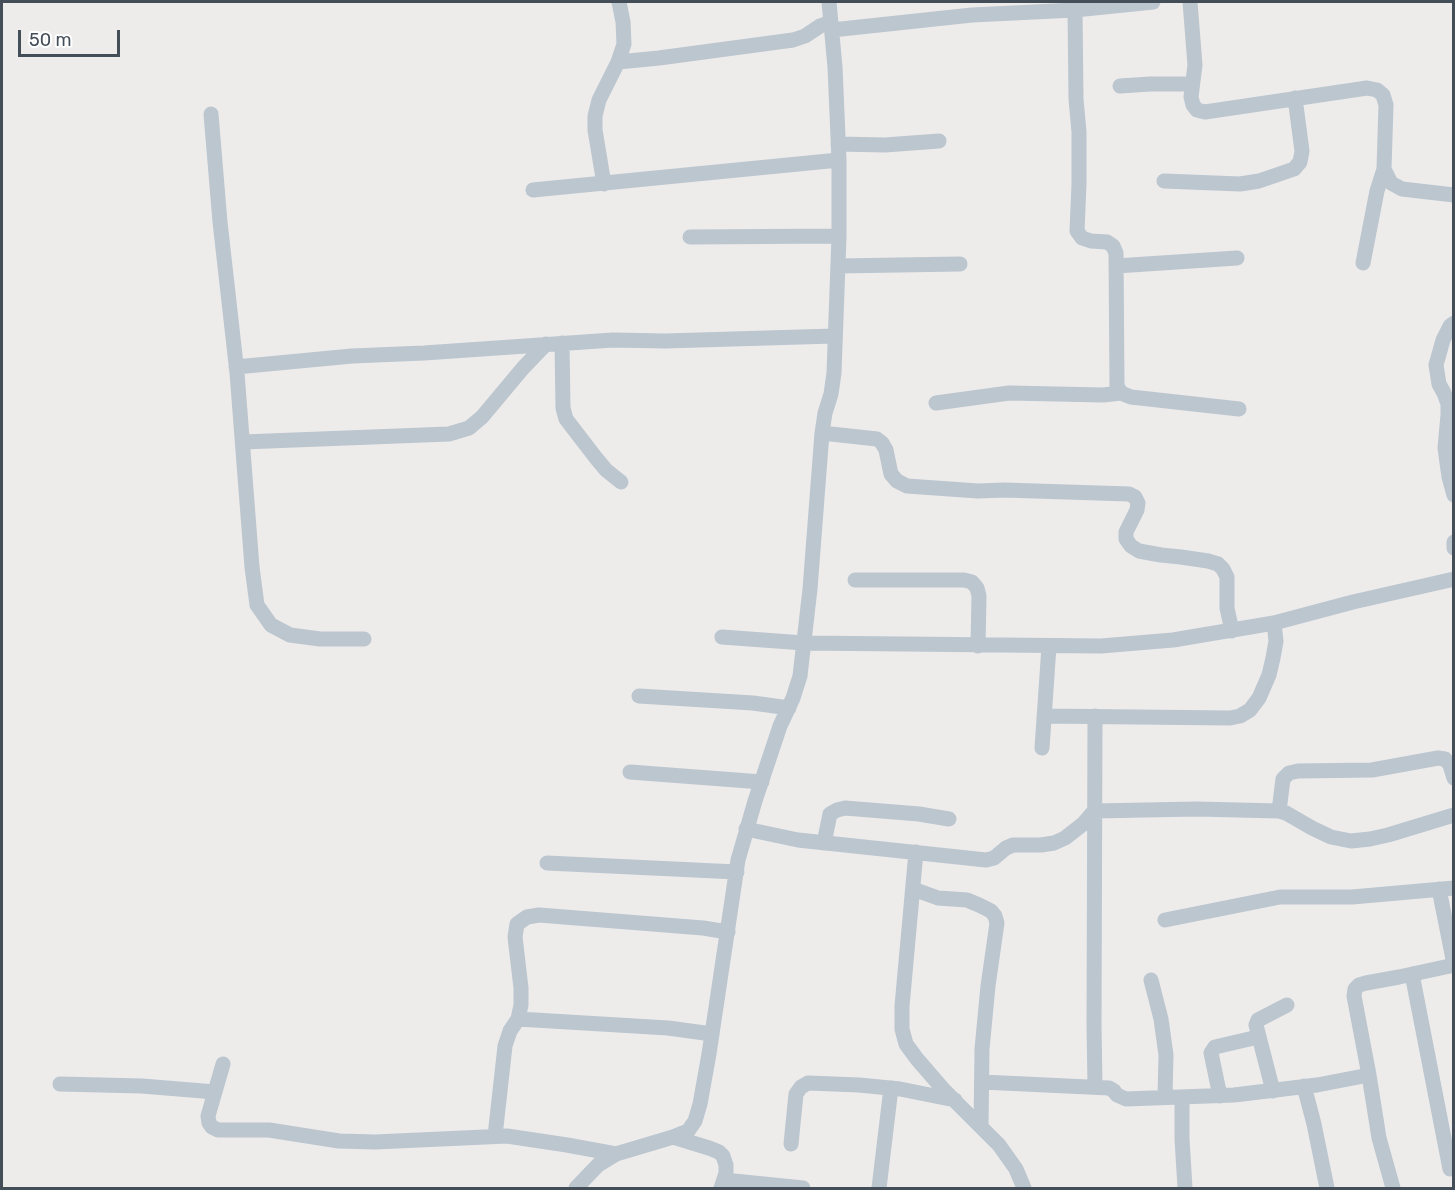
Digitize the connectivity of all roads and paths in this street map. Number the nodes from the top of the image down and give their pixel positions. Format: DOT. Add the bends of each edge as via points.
graph roads {
  1 [pos="619,2"];
  2 [pos="830,2"];
  3 [pos="1153,2"];
  4 [pos="1191,2"];
  5 [pos="1075,10"];
  6 [pos="831,26"];
  7 [pos="618,62"];
  8 [pos="1192,84"];
  9 [pos="1120,86"];
  10 [pos="1295,98"];
  11 [pos="211,114"];
  12 [pos="939,141"];
  13 [pos="838,144"];
  14 [pos="839,160"];
  15 [pos="1384,169"];
  16 [pos="1164,181"];
  17 [pos="604,183"];
  18 [pos="533,190"];
  19 [pos="1454,195"];
  20 [pos="839,236"];
  21 [pos="690,237"];
  22 [pos="1237,258"];
  23 [pos="1363,263"];
  24 [pos="960,264"];
  25 [pos="838,266"];
  26 [pos="1116,266"];
  27 [pos="1454,323"];
  28 [pos="834,336"];
  29 [pos="562,343"];
  30 [pos="546,344"];
  31 [pos="236,367"];
  32 [pos="1121,393"];
  33 [pos="936,403"];
  34 [pos="1239,409"];
  35 [pos="822,433"];
  36 [pos="243,442"];
  37 [pos="621,482"];
  38 [pos="1454,495"];
  39 [pos="1454,542"];
  40 [pos="1454,548"];
  41 [pos="1454,579"];
  42 [pos="855,580"];
  43 [pos="1274,623"];
  44 [pos="1232,631"];
  45 [pos="722,637"];
  46 [pos="364,639"];
  47 [pos="804,643"];
  48 [pos="978,646"];
  49 [pos="1049,646"];
  50 [pos="639,696"];
  51 [pos="789,708"];
  52 [pos="1044,716"];
  53 [pos="1095,716"];
  54 [pos="1042,748"];
  55 [pos="630,772"];
  56 [pos="1454,778"];
  57 [pos="762,782"];
  58 [pos="1094,811"];
  59 [pos="1279,811"];
  60 [pos="1454,815"];
  61 [pos="949,819"];
  62 [pos="746,829"];
  63 [pos="824,843"];
  64 [pos="916,852"];
  65 [pos="547,863"];
  66 [pos="737,872"];
  67 [pos="913,889"];
  68 [pos="1446,889"];
  69 [pos="1165,920"];
  70 [pos="728,932"];
  71 [pos="1454,964"];
  72 [pos="1412,974"];
  73 [pos="1151,980"];
  74 [pos="1287,1005"];
  75 [pos="518,1019"];
  76 [pos="712,1034"];
  77 [pos="1258,1036"];
  78 [pos="223,1064"];
  79 [pos="1369,1075"];
  80 [pos="982,1082"];
  81 [pos="60,1084"];
  82 [pos="1095,1086"];
  83 [pos="1304,1086"];
  84 [pos="891,1088"];
  85 [pos="1273,1091"];
  86 [pos="214,1092"];
  87 [pos="1220,1096"];
  88 [pos="1182,1097"];
  89 [pos="1165,1098"];
  90 [pos="955,1100"];
  91 [pos="981,1126"];
  92 [pos="495,1136"];
  93 [pos="673,1137"];
  94 [pos="791,1144"];
  95 [pos="616,1154"];
  96 [pos="1450,1169"];
  97 [pos="723,1184"];
  98 [pos="576,1188"];
  99 [pos="803,1188"];
  100 [pos="879,1188"];
  101 [pos="1024,1188"];
  102 [pos="1185,1188"];
  103 [pos="1327,1188"];
  104 [pos="1393,1188"];
  1 -- 7 [label="street" via="624,44"];
  2 -- 6 [label="street"];
  3 -- 5 [label="street"];
  4 -- 8 [label="street" via="1195,65"];
  5 -- 6 [label="street"];
  5 -- 26 [label="street" via="1077,231 1082,238 1113,246"];
  6 -- 7 [label="street" via="820,26 793,40"];
  6 -- 13 [label="street"];
  7 -- 17 [label="street" via="595,116"];
  8 -- 9 [label="street"];
  8 -- 10 [label="street" via="1193,105 1205,112"];
  10 -- 15 [label="street" via="1377,90 1386,105"];
  10 -- 16 [label="street" via="1302,151 1294,169 1240,184"];
  11 -- 31 [label="street"];
  12 -- 13 [label="street"];
  13 -- 14 [label="street"];
  14 -- 17 [label="street"];
  14 -- 20 [label="street"];
  15 -- 19 [label="street" via="1391,183 1402,189"];
  15 -- 23 [label="street"];
  17 -- 18 [label="street"];
  20 -- 21 [label="street"];
  20 -- 25 [label="street"];
  22 -- 26 [label="street"];
  24 -- 25 [label="street"];
  25 -- 28 [label="street"];
  26 -- 32 [label="street" via="1117,376"];
  27 -- 38 [label="street" via="1443,340 1436,364 1448,404 1445,447"];
  28 -- 29 [label="street"];
  28 -- 35 [label="street" via="834,373"];
  29 -- 30 [label="street"];
  29 -- 37 [label="street" via="566,419 601,464"];
  30 -- 31 [label="street"];
  30 -- 36 [label="street" via="469,428 449,434"];
  31 -- 36 [label="street"];
  32 -- 33 [label="street" via="1010,393"];
  32 -- 34 [label="street"];
  35 -- 44 [label="street" via="877,439 886,450 891,474 908,486 1129,494 1138,502 1126,531 1131,546 1139,551 1208,561 1223,569"];
  35 -- 47 [label="street"];
  36 -- 46 [label="street" via="257,605 271,625 290,635"];
  39 -- 40 [label="street"];
  41 -- 43 [label="street"];
  42 -- 48 [label="street" via="972,582 980,596"];
  43 -- 44 [label="street"];
  43 -- 53 [label="street" via="1269,675 1259,698 1240,716"];
  44 -- 49 [label="street" via="1101,646"];
  45 -- 47 [label="street"];
  47 -- 48 [label="street"];
  47 -- 51 [label="street" via="800,676"];
  48 -- 49 [label="street"];
  49 -- 52 [label="street"];
  50 -- 51 [label="street"];
  51 -- 57 [label="street"];
  52 -- 53 [label="street"];
  52 -- 54 [label="street"];
  53 -- 58 [label="street"];
  55 -- 57 [label="street"];
  56 -- 59 [label="street" via="1450,765 1438,758 1372,770 1298,771 1283,778"];
  57 -- 62 [label="street"];
  58 -- 59 [label="street"];
  58 -- 64 [label="street" via="1083,824 1054,843 1013,845 986,860"];
  58 -- 82 [label="street"];
  59 -- 60 [label="street" via="1331,837 1351,841 1388,835"];
  61 -- 63 [label="street" via="845,808 830,814"];
  62 -- 63 [label="street"];
  62 -- 66 [label="street"];
  63 -- 64 [label="street"];
  64 -- 67 [label="street"];
  65 -- 66 [label="street"];
  66 -- 70 [label="street"];
  67 -- 80 [label="street" via="938,898 967,900 995,916"];
  67 -- 90 [label="street" via="902,1029 906,1044 917,1059"];
  68 -- 69 [label="street" via="1352,897 1280,897"];
  68 -- 71 [label="street"];
  70 -- 75 [label="street" via="527,917 517,924 514,937 521,988"];
  70 -- 76 [label="street"];
  71 -- 72 [label="street"];
  72 -- 79 [label="street" via="1366,983 1355,989"];
  72 -- 96 [label="street"];
  73 -- 89 [label="street" via="1166,1054"];
  74 -- 77 [label="street" via="1258,1020"];
  75 -- 76 [label="street"];
  75 -- 92 [label="street" via="505,1046"];
  76 -- 93 [label="street" via="695,1121 687,1131"];
  77 -- 85 [label="street"];
  77 -- 87 [label="street" via="1215,1047 1210,1053"];
  78 -- 86 [label="street"];
  79 -- 83 [label="street"];
  79 -- 104 [label="street" via="1379,1138"];
  80 -- 82 [label="street"];
  80 -- 91 [label="street"];
  81 -- 86 [label="street"];
  82 -- 89 [label="street" via="1109,1088 1126,1099"];
  83 -- 85 [label="street"];
  83 -- 103 [label="street"];
  84 -- 90 [label="street"];
  84 -- 94 [label="street" via="808,1083 796,1094"];
  84 -- 100 [label="street"];
  85 -- 87 [label="street"];
  86 -- 92 [label="street" via="208,1123 218,1130 269,1130 366,1142"];
  87 -- 88 [label="street"];
  88 -- 89 [label="street"];
  88 -- 102 [label="street"];
  90 -- 91 [label="street"];
  91 -- 101 [label="street" via="1016,1169"];
  92 -- 95 [label="street"];
  93 -- 95 [label="street"];
  93 -- 97 [label="street" via="719,1152 726,1165"];
  95 -- 98 [label="street" via="598,1165"];
  97 -- 99 [label="street"];
}
